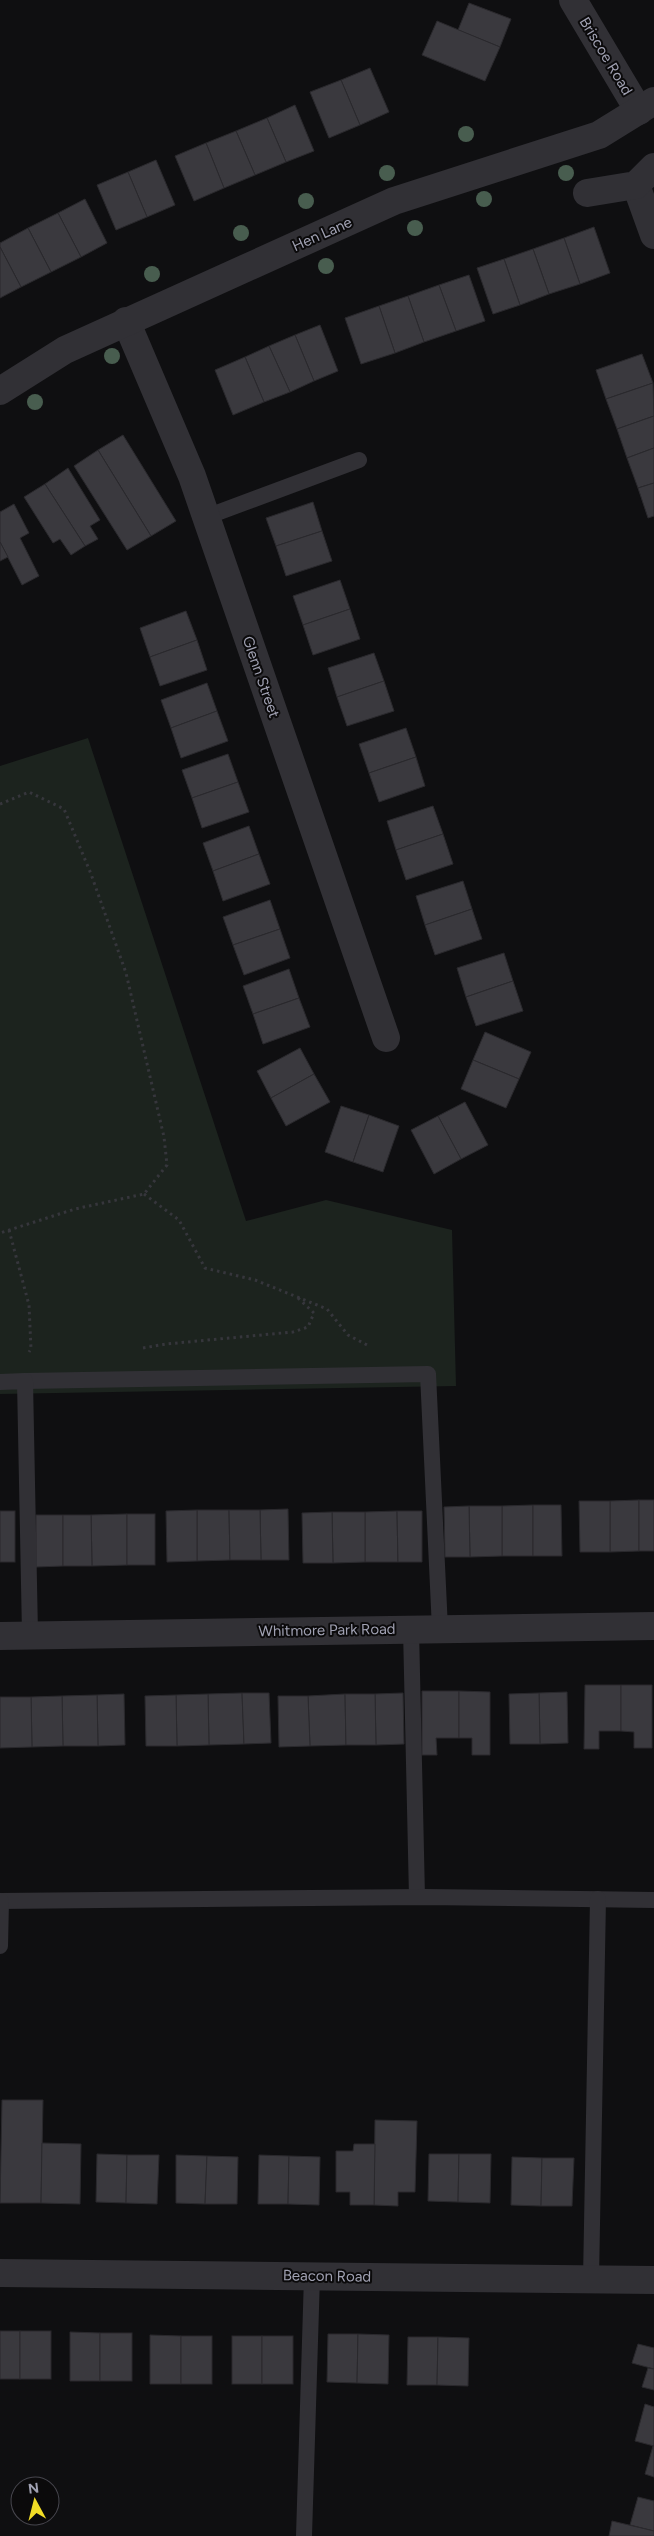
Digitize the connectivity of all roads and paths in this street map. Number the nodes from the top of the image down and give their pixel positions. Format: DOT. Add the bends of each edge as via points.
graph roads {
  1 [pos="573,0"];
  2 [pos="647,106"];
  3 [pos="645,176"];
  4 [pos="586,193"];
  5 [pos="654,236"];
  6 [pos="126,321"];
  7 [pos="0,391"];
  8 [pos="359,460"];
  9 [pos="206,517"];
  10 [pos="0,804"];
  11 [pos="386,1038"];
  12 [pos="144,1194"];
  13 [pos="9,1230"];
  14 [pos="0,1233"];
  15 [pos="296,1296"];
  16 [pos="371,1347"];
  17 [pos="137,1349"];
  18 [pos="26,1356"];
  19 [pos="25,1381"];
  20 [pos="0,1382"];
  21 [pos="654,1626"];
  22 [pos="411,1629"];
  23 [pos="440,1629"];
  24 [pos="30,1634"];
  25 [pos="0,1636"];
  26 [pos="417,1897"];
  27 [pos="598,1899"];
  28 [pos="654,1900"];
  29 [pos="1,1901"];
  30 [pos="0,1946"];
  31 [pos="0,2273"];
  32 [pos="312,2276"];
  33 [pos="592,2279"];
  34 [pos="654,2280"];
  35 [pos="304,2536"];
  1 -- 2 [label="street, Briscoe Road"];
  2 -- 6 [label="street, Hen Lane" via="599,135 394,201"];
  3 -- 4 [label="street"];
  3 -- 5 [label="street"];
  6 -- 7 [label="street, Hen Lane" via="65,350"];
  6 -- 9 [label="street, Glenn Street" via="180,445"];
  8 -- 9 [label="lane"];
  9 -- 11 [label="street, Glenn Street"];
  10 -- 12 [label="path" via="29,792 64,810 91,874 126,972 164,1137 167,1165"];
  12 -- 13 [label="path"];
  12 -- 15 [label="path" via="179,1220 205,1268 255,1280"];
  13 -- 14 [label="path"];
  13 -- 18 [label="path" via="28,1305 31,1349"];
  15 -- 16 [label="path" via="327,1309 348,1335"];
  15 -- 17 [label="path" via="314,1313 308,1327 293,1332"];
  19 -- 20 [label="lane"];
  19 -- 23 [label="lane" via="428,1374"];
  19 -- 24 [label="lane"];
  21 -- 23 [label="street, Whitmore Park Road"];
  22 -- 23 [label="street, Whitmore Park Road"];
  22 -- 24 [label="street, Whitmore Park Road"];
  22 -- 26 [label="lane"];
  24 -- 25 [label="street, Whitmore Park Road"];
  26 -- 27 [label="lane"];
  26 -- 29 [label="lane"];
  27 -- 28 [label="lane"];
  27 -- 33 [label="lane"];
  29 -- 30 [label="lane"];
  31 -- 32 [label="street, Beacon Road"];
  32 -- 33 [label="street, Beacon Road"];
  32 -- 35 [label="lane"];
  33 -- 34 [label="street, Beacon Road"];
}
